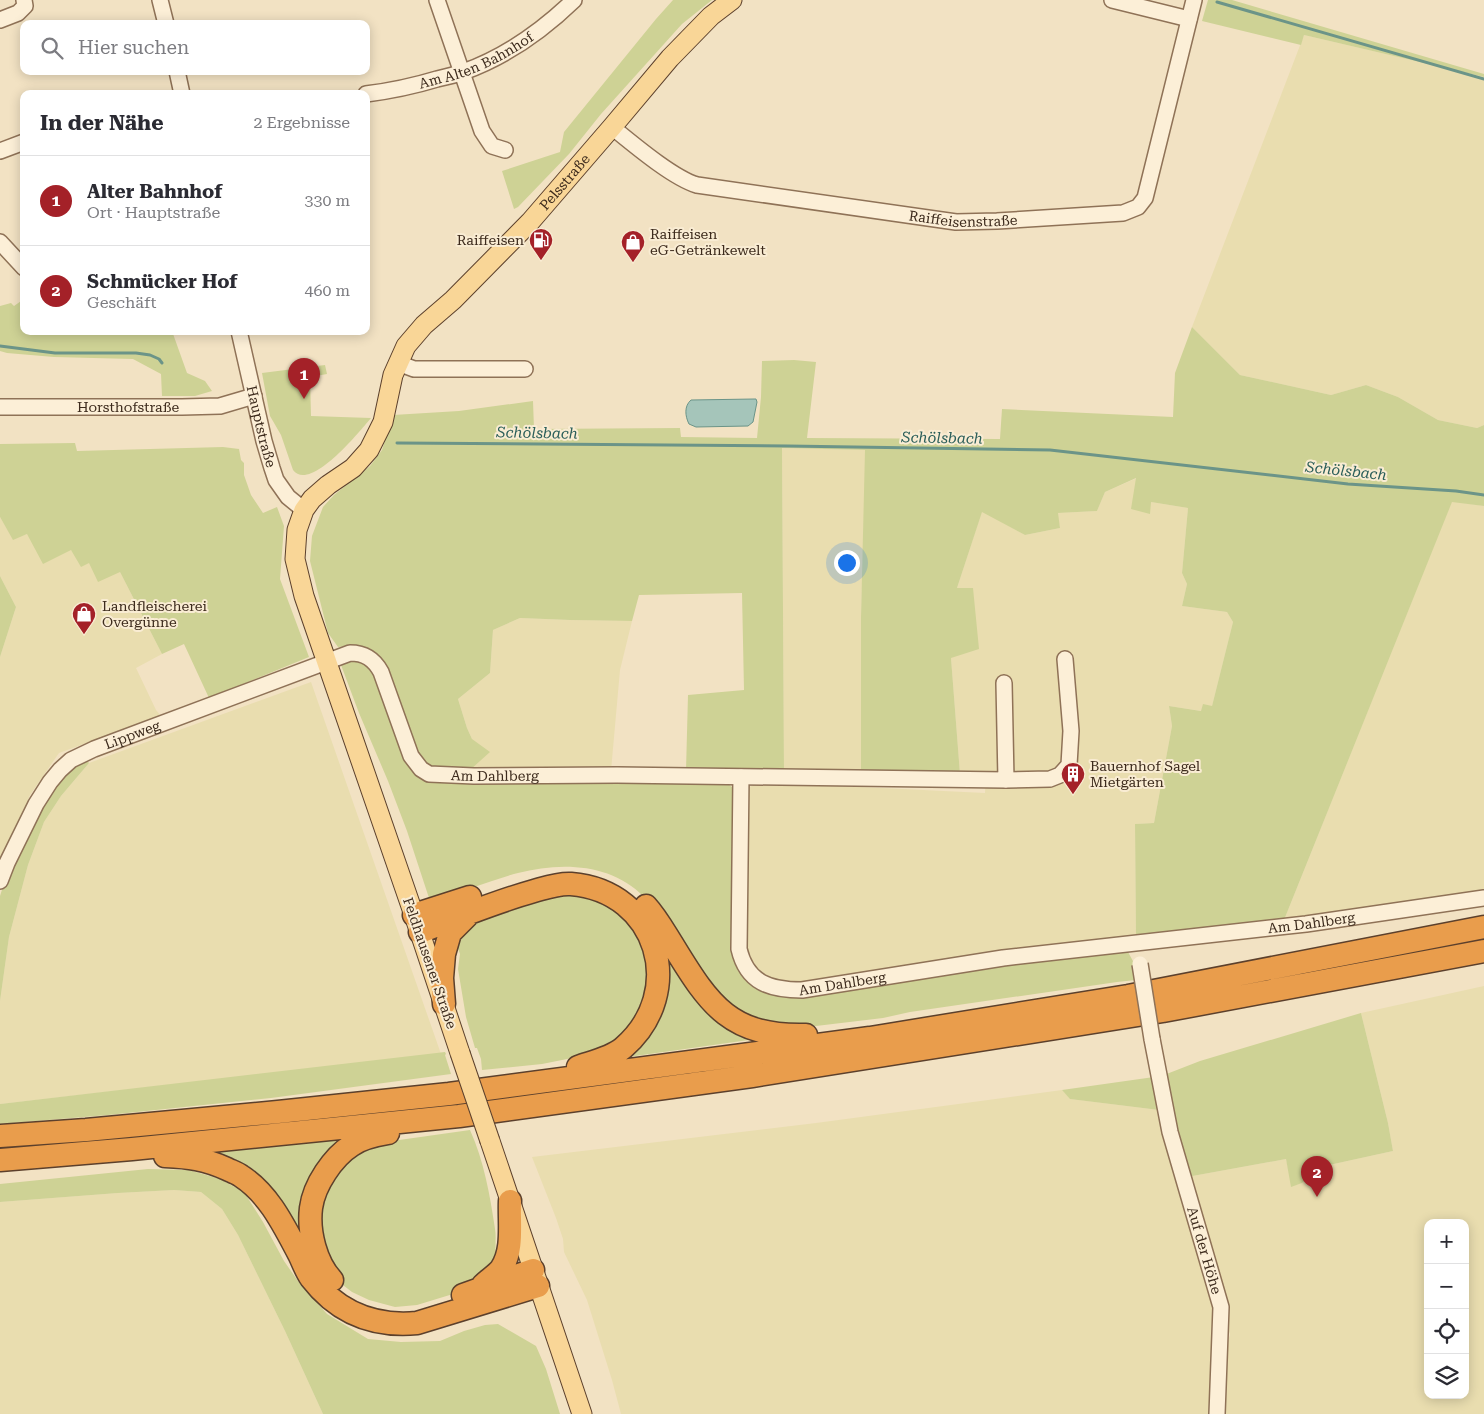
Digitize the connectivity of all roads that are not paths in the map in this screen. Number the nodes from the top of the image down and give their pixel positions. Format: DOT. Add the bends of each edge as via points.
graph roads {
  1 [pos="24,0"];
  2 [pos="160,0"];
  3 [pos="437,0"];
  4 [pos="574,0"];
  5 [pos="732,0"];
  6 [pos="1112,0"];
  7 [pos="1194,0"];
  8 [pos="1189,19"];
  9 [pos="0,20"];
  10 [pos="165,20"];
  11 [pos="463,72"];
  12 [pos="178,75"];
  13 [pos="181,90"];
  14 [pos="370,93"];
  15 [pos="612,127"];
  16 [pos="20,144"];
  17 [pos="505,150"];
  18 [pos="0,151"];
  19 [pos="0,242"];
  20 [pos="20,264"];
  21 [pos="240,335"];
  22 [pos="398,363"];
  23 [pos="525,369"];
  24 [pos="254,396"];
  25 [pos="0,407"];
  26 [pos="304,510"];
  27 [pos="1065,659"];
  28 [pos="326,661"];
  29 [pos="1004,683"];
  30 [pos="741,777"];
  31 [pos="1006,780"];
  32 [pos="0,882"];
  33 [pos="1484,898"];
  34 [pos="471,913"];
  35 [pos="417,924"];
  36 [pos="1484,927"];
  37 [pos="1137,943"];
  38 [pos="1484,951"];
  39 [pos="444,1004"];
  40 [pos="870,1038"];
  41 [pos="449,1094"];
  42 [pos="460,1116"];
  43 [pos="0,1136"];
  44 [pos="132,1149"];
  45 [pos="0,1160"];
  46 [pos="510,1201"];
  47 [pos="536,1278"];
  48 [pos="478,1289"];
  49 [pos="582,1414"];
  50 [pos="1217,1414"];
  1 -- 9 [label="street" via="25,6 18,13"];
  2 -- 10 [label="street"];
  3 -- 11 [label="street"];
  4 -- 11 [label="street, Am Alten Bahnhof" via="554,20 522,42"];
  5 -- 15 [label="main road, Pelsstraße" via="711,16 670,58"];
  6 -- 8 [label="street"];
  7 -- 8 [label="street, Raiffeisenstraße"];
  8 -- 15 [label="street, Raiffeisenstraße" via="1144,198 1138,207 1123,213 956,222 697,185 673,173"];
  11 -- 14 [label="street, Am Alten Bahnhof"];
  11 -- 17 [label="street" via="482,131 492,146"];
  12 -- 13 [label="street"];
  15 -- 22 [label="main road, Pelsstraße" via="530,222 424,325 406,346"];
  16 -- 18 [label="street"];
  19 -- 20 [label="street"];
  21 -- 24 [label="street, Hauptstraße"];
  22 -- 23 [label="street" via="414,369"];
  22 -- 26 [label="main road, Pelsstraße" via="383,422 369,450 353,468 312,499"];
  24 -- 25 [label="street, Horsthofstraße" via="220,406"];
  24 -- 26 [label="street, Hauptstraße" via="276,480 288,497"];
  26 -- 28 [label="main road, Feldhausener Straße" via="297,530 295,559"];
  27 -- 31 [label="street, Am Dahlberg" via="1071,731 1069,765 1060,775 1050,779"];
  28 -- 30 [label="street, Am Dahlberg" via="357,653 377,664 411,756 429,774"];
  28 -- 32 [label="street, Lippweg" via="94,748 71,760 43,792"];
  28 -- 35 [label="main road, Feldhausener Straße"];
  29 -- 31 [label="street"];
  30 -- 31 [label="street, Am Dahlberg"];
  30 -- 37 [label="street, Am Dahlberg" via="739,949 751,974 771,987 802,990 1004,958"];
  33 -- 37 [label="street, Am Dahlberg" via="1306,924"];
  34 -- 35 [label="highway"];
  34 -- 39 [label="highway" via="450,933 444,954"];
  34 -- 41 [label="highway" via="497,902 569,884 610,894 630,908 644,926 657,960 658,981 646,1020 621,1049 578,1067 500,1078"];
  35 -- 39 [label="main road, Feldhausener Straße"];
  35 -- 40 [label="highway" via="552,873 591,874 617,884 647,906 702,992 736,1021 748,1028 772,1034 809,1035 848,1030"];
  36 -- 40 [label="highway" via="1128,996"];
  37 -- 50 [label="street, Auf der Höhe, bridge" via="1170,1132 1221,1307"];
  38 -- 42 [label="highway" via="1145,1014 752,1076"];
  39 -- 46 [label="main road, Feldhausener Straße, bridge"];
  40 -- 41 [label="highway"];
  41 -- 43 [label="highway"];
  42 -- 44 [label="highway"];
  42 -- 48 [label="highway" via="424,1128 373,1136 353,1144 340,1154 318,1185 311,1208 312,1236 318,1256 334,1282 379,1309 415,1309"];
  44 -- 45 [label="highway"];
  44 -- 47 [label="highway" via="151,1155 210,1162 240,1175 264,1197 278,1216 311,1277 326,1294 344,1308 370,1320 400,1325 417,1323"];
  46 -- 47 [label="main road, Feldhausener Straße"];
  46 -- 48 [label="highway" via="510,1238 504,1262 500,1270"];
  47 -- 48 [label="highway"];
  47 -- 49 [label="main road, Feldhausener Straße"];
}
